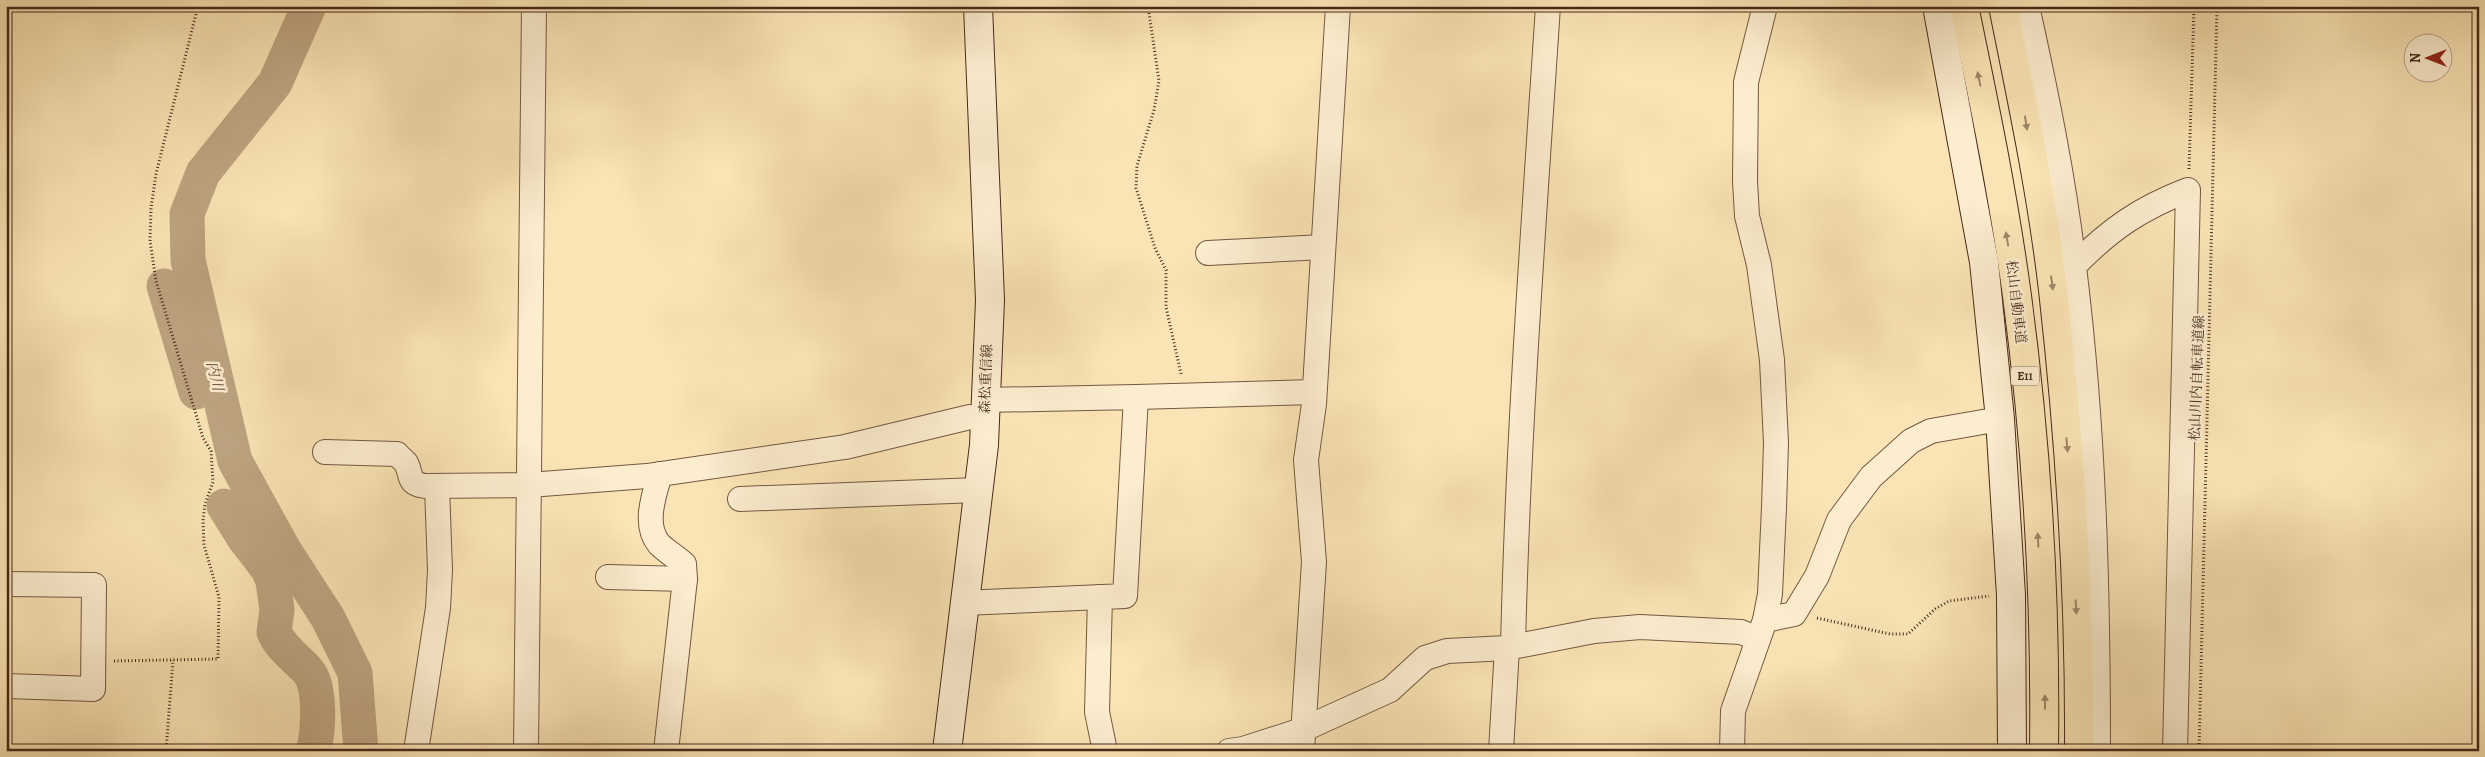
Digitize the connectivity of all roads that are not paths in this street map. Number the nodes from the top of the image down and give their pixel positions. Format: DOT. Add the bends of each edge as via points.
graph roads {
  1 [pos="534,6"];
  2 [pos="978,6"];
  3 [pos="1338,6"];
  4 [pos="1548,6"];
  5 [pos="1765,6"];
  6 [pos="1937,6"];
  7 [pos="1964,6"];
  8 [pos="2003,6"];
  9 [pos="2027,6"];
  10 [pos="1323,247"];
  11 [pos="1208,253"];
  12 [pos="2074,266"];
  13 [pos="1314,392"];
  14 [pos="1136,397"];
  15 [pos="985,408"];
  16 [pos="2000,418"];
  17 [pos="325,452"];
  18 [pos="660,474"];
  19 [pos="529,485"];
  20 [pos="437,487"];
  21 [pos="978,490"];
  22 [pos="740,500"];
  23 [pos="608,578"];
  24 [pos="685,579"];
  25 [pos="6,584"];
  26 [pos="1100,597"];
  27 [pos="963,603"];
  28 [pos="1761,629"];
  29 [pos="1510,647"];
  30 [pos="6,686"];
  31 [pos="1302,740"];
  32 [pos="416,751"];
  33 [pos="526,751"];
  34 [pos="666,751"];
  35 [pos="947,751"];
  36 [pos="1105,751"];
  37 [pos="1229,751"];
  38 [pos="1501,751"];
  39 [pos="1732,751"];
  40 [pos="2012,751"];
  41 [pos="2044,751"];
  42 [pos="2080,751"];
  43 [pos="2098,751"];
  44 [pos="2175,751"];
  1 -- 19 [label="street"];
  2 -- 15 [label="street, 森松重信線" via="990,300"];
  3 -- 10 [label="street"];
  4 -- 29 [label="street" via="1522,397"];
  5 -- 28 [label="street" via="1746,82 1745,181 1746,216 1759,265 1772,360 1776,443 1770,594"];
  6 -- 16 [label="street" via="1984,262"];
  41 -- 7 [label="highway, 松山自動車道 / E11, one-way" via="2045,664 2034,467 2017,295"];
  8 -- 42 [label="highway, one-way" via="2024,107 2053,289 2080,666"];
  9 -- 12 [label="street" via="2056,149"];
  10 -- 11 [label="street"];
  10 -- 13 [label="street"];
  12 -- 43 [label="street" via="2093,481"];
  12 -- 44 [label="street" via="2124,221 2154,203 2188,190"];
  13 -- 14 [label="street"];
  13 -- 31 [label="street" via="1306,460 1314,562"];
  14 -- 15 [label="street"];
  14 -- 26 [label="street" via="1124,596"];
  15 -- 18 [label="street" via="970,417 835,448"];
  15 -- 21 [label="street, 森松重信線"];
  16 -- 28 [label="street" via="1931,431 1911,441 1871,476 1839,520 1817,576 1794,614"];
  16 -- 40 [label="street" via="2011,595"];
  17 -- 20 [label="street" via="397,454 406,462 410,478 416,485"];
  18 -- 19 [label="street"];
  18 -- 24 [label="street" via="651,524 658,543 684,564"];
  19 -- 20 [label="street"];
  19 -- 33 [label="street"];
  20 -- 32 [label="street" via="438,608"];
  21 -- 22 [label="street"];
  21 -- 27 [label="street, 森松重信線"];
  23 -- 24 [label="street"];
  24 -- 34 [label="street"];
  25 -- 30 [label="street" via="94,585 93,689"];
  26 -- 27 [label="street"];
  26 -- 36 [label="street" via="1097,712"];
  27 -- 35 [label="street, 森松重信線"];
  28 -- 29 [label="street" via="1741,632 1640,627 1594,630"];
  28 -- 39 [label="street" via="1733,711"];
  29 -- 31 [label="street" via="1447,650 1425,658 1390,690"];
  29 -- 38 [label="street"];
  31 -- 37 [label="street"];
}
